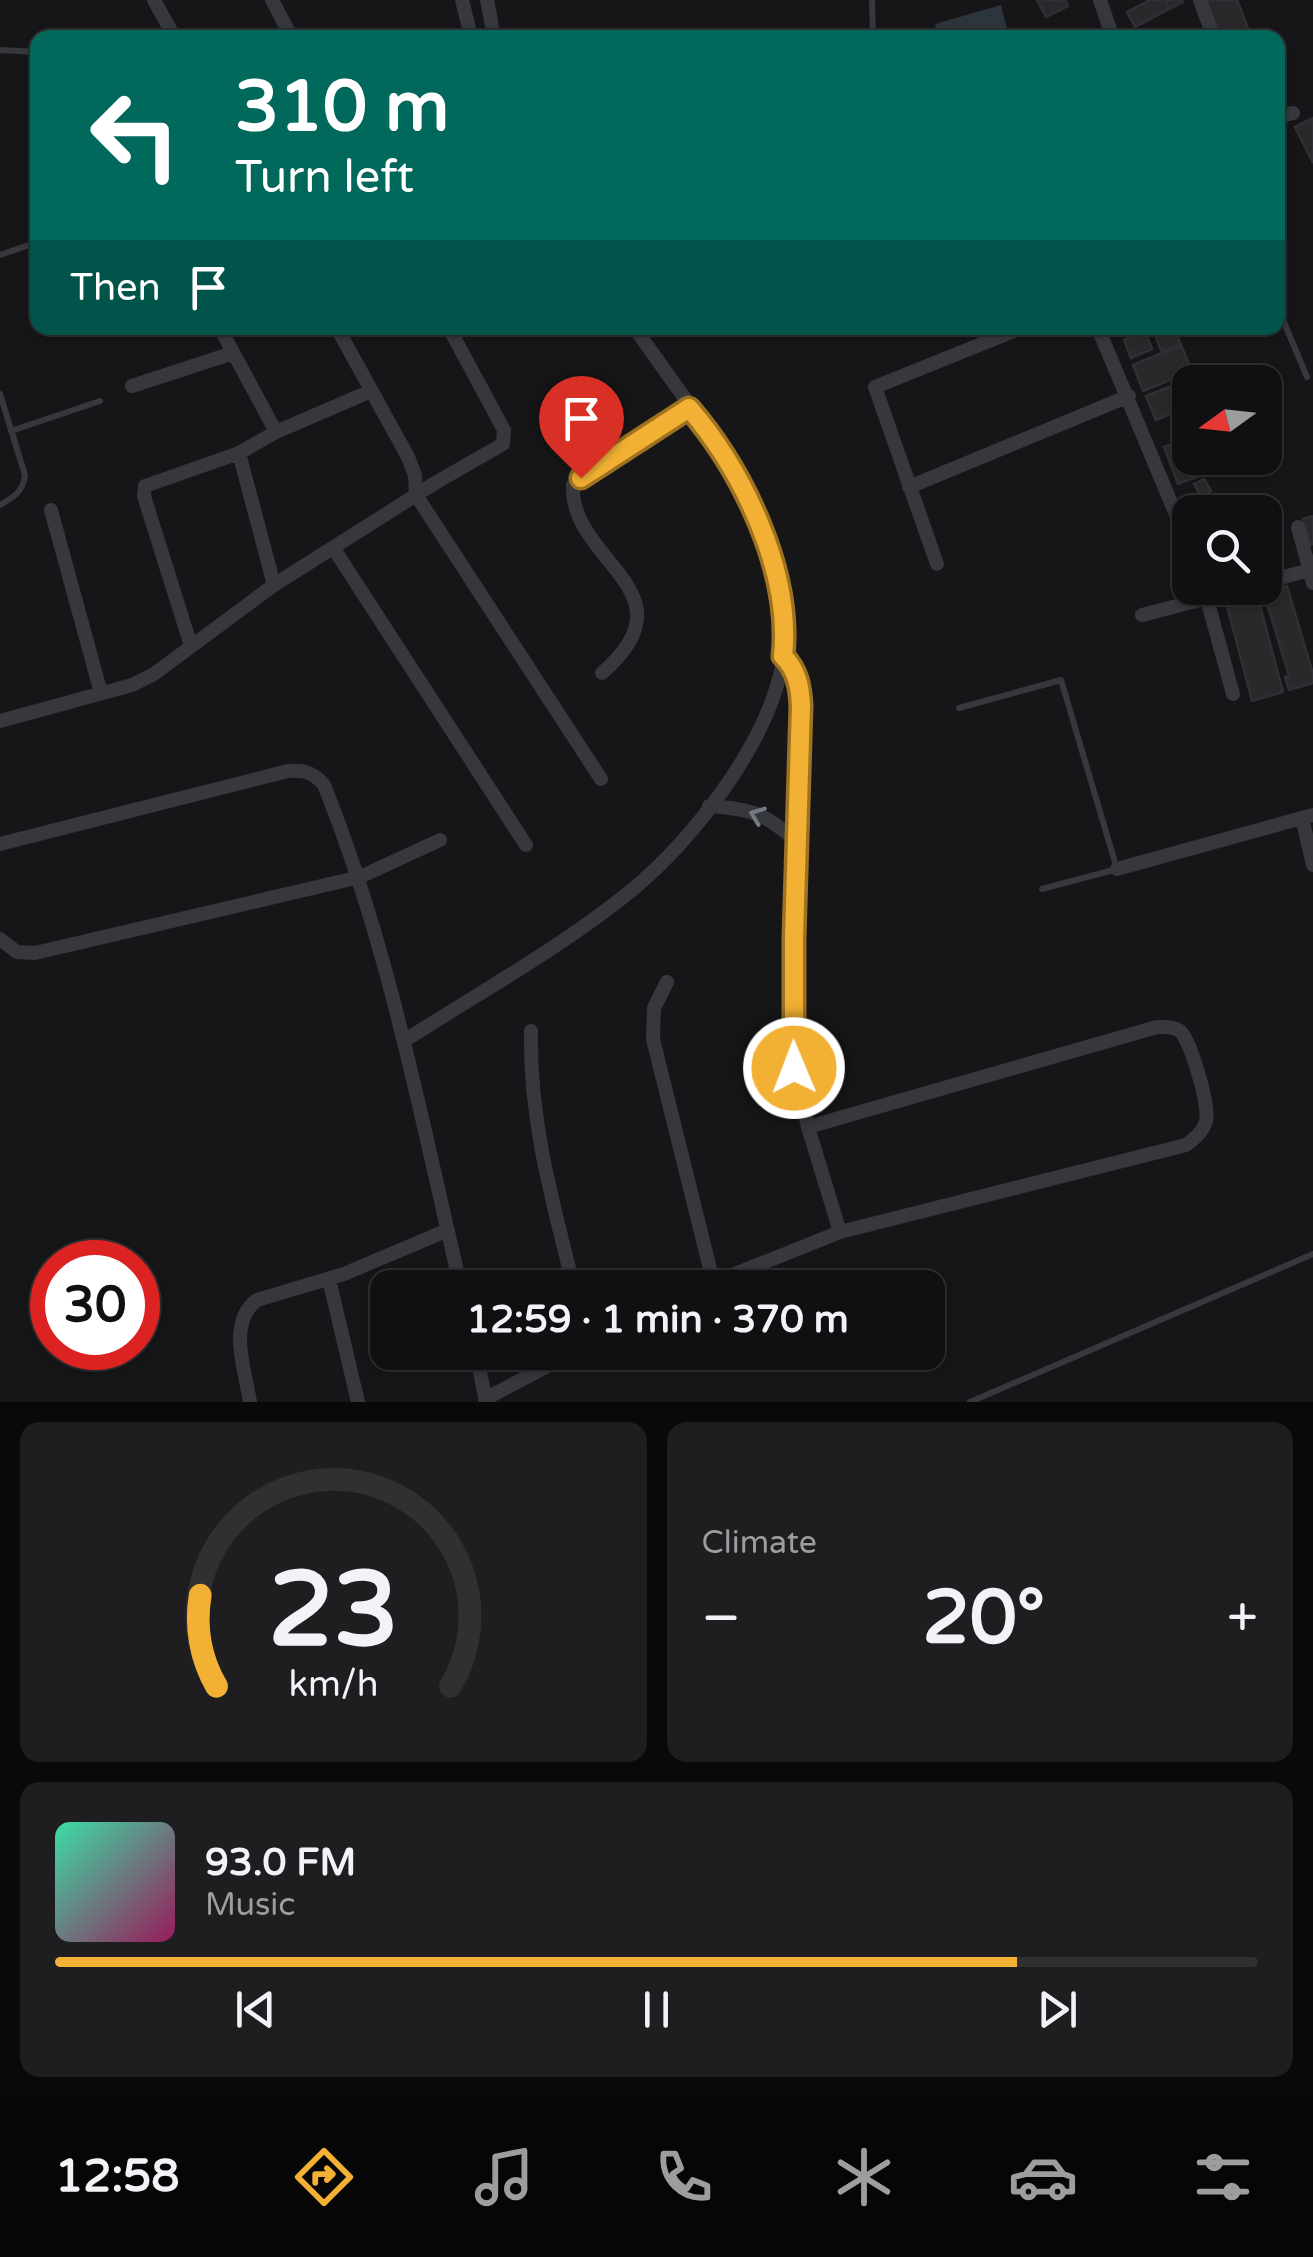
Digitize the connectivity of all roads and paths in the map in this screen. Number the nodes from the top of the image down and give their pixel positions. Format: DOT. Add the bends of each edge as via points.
graph roads {
  1 [pos="154,0"];
  2 [pos="272,0"];
  3 [pos="462,0"];
  4 [pos="486,0"];
  5 [pos="872,0"];
  6 [pos="1100,0"];
  7 [pos="1200,0"];
  8 [pos="491,21"];
  9 [pos="469,28"];
  10 [pos="170,30"];
  11 [pos="288,30"];
  12 [pos="873,30"];
  13 [pos="1110,30"];
  14 [pos="1211,30"];
  15 [pos="0,50"];
  16 [pos="30,52"];
  17 [pos="1293,113"];
  18 [pos="1285,116"];
  19 [pos="30,245"];
  20 [pos="0,255"];
  21 [pos="1285,325"];
  22 [pos="224,335"];
  23 [pos="340,335"];
  24 [pos="453,335"];
  25 [pos="640,335"];
  26 [pos="1004,335"];
  27 [pos="1101,335"];
  28 [pos="233,353"];
  29 [pos="1306,377"];
  30 [pos="132,386"];
  31 [pos="371,391"];
  32 [pos="0,394"];
  33 [pos="1128,396"];
  34 [pos="100,401"];
  35 [pos="689,408"];
  36 [pos="12,431"];
  37 [pos="276,432"];
  38 [pos="238,453"];
  39 [pos="910,486"];
  40 [pos="416,495"];
  41 [pos="1172,504"];
  42 [pos="0,505"];
  43 [pos="51,510"];
  44 [pos="1298,526"];
  45 [pos="334,550"];
  46 [pos="937,564"];
  47 [pos="1312,574"];
  48 [pos="1282,579"];
  49 [pos="274,585"];
  50 [pos="1172,605"];
  51 [pos="1209,605"];
  52 [pos="1142,615"];
  53 [pos="191,646"];
  54 [pos="783,656"];
  55 [pos="602,673"];
  56 [pos="101,694"];
  57 [pos="1234,694"];
  58 [pos="0,704"];
  59 [pos="959,708"];
  60 [pos="2,720"];
  61 [pos="601,779"];
  62 [pos="709,806"];
  63 [pos="1308,817"];
  64 [pos="440,840"];
  65 [pos="797,842"];
  66 [pos="0,844"];
  67 [pos="526,845"];
  68 [pos="1313,865"];
  69 [pos="1118,870"];
  70 [pos="360,877"];
  71 [pos="1042,889"];
  72 [pos="0,939"];
  73 [pos="667,982"];
  74 [pos="530,1032"];
  75 [pos="404,1041"];
  76 [pos="808,1127"];
  77 [pos="448,1230"];
  78 [pos="840,1232"];
  79 [pos="1313,1254"];
  80 [pos="458,1270"];
  81 [pos="570,1270"];
  82 [pos="703,1270"];
  83 [pos="742,1270"];
  84 [pos="330,1279"];
  85 [pos="480,1370"];
  86 [pos="541,1370"];
  87 [pos="486,1400"];
  88 [pos="250,1402"];
  89 [pos="358,1402"];
  90 [pos="970,1402"];
  1 -- 10 [label="street"];
  2 -- 11 [label="street"];
  3 -- 9 [label="street"];
  4 -- 8 [label="street"];
  5 -- 12 [label="lane"];
  6 -- 13 [label="street"];
  7 -- 14 [label="street"];
  15 -- 16 [label="lane"];
  17 -- 18 [label="street"];
  19 -- 20 [label="lane"];
  21 -- 29 [label="lane"];
  22 -- 28 [label="street"];
  23 -- 31 [label="street"];
  24 -- 40 [label="street" via="506,440"];
  25 -- 35 [label="street"];
  26 -- 39 [label="street" via="876,388"];
  27 -- 33 [label="street"];
  28 -- 30 [label="street"];
  28 -- 37 [label="street"];
  31 -- 37 [label="street"];
  31 -- 40 [label="street" via="408,457"];
  32 -- 36 [label="lane"];
  33 -- 39 [label="street"];
  33 -- 41 [label="street"];
  34 -- 36 [label="lane"];
  35 -- 54 [label="street" via="746,495 772,553 782,592"];
  35 -- 55 [label="street" via="573,486 579,518 640,617 626,648"];
  36 -- 42 [label="lane" via="24,486"];
  37 -- 38 [label="street"];
  38 -- 49 [label="street"];
  38 -- 53 [label="street" via="145,486"];
  39 -- 46 [label="street"];
  40 -- 45 [label="street"];
  40 -- 61 [label="street"];
  43 -- 56 [label="street"];
  44 -- 47 [label="street"];
  45 -- 49 [label="street"];
  45 -- 67 [label="street"];
  47 -- 48 [label="street"];
  49 -- 53 [label="street"];
  50 -- 52 [label="street"];
  51 -- 57 [label="street"];
  53 -- 56 [label="street" via="154,674"];
  54 -- 62 [label="street" via="746,754"];
  54 -- 65 [label="street" via="800,684"];
  56 -- 60 [label="street"];
  58 -- 60 [label="street"];
  59 -- 69 [label="lane" via="1061,680"];
  65 -- 62 [label="street, one-way" via="762,814"];
  62 -- 75 [label="street" via="631,890"];
  63 -- 68 [label="street"];
  63 -- 69 [label="street"];
  64 -- 70 [label="street"];
  65 -- 76 [label="street" via="794,1068"];
  66 -- 70 [label="street" via="304,770 324,785"];
  69 -- 71 [label="lane"];
  70 -- 72 [label="street" via="35,953 18,952"];
  70 -- 75 [label="street"];
  73 -- 82 [label="street" via="654,1008 653,1039"];
  74 -- 81 [label="street" via="537,1134"];
  75 -- 77 [label="street"];
  76 -- 78 [label="street"];
  76 -- 78 [label="street" via="1157,1027 1181,1032 1189,1045 1207,1109 1206,1124 1186,1145"];
  77 -- 80 [label="street"];
  77 -- 84 [label="street"];
  78 -- 83 [label="street"];
  79 -- 90 [label="lane"];
  84 -- 88 [label="street" via="257,1300 241,1316"];
  84 -- 89 [label="street"];
  85 -- 87 [label="street"];
  86 -- 87 [label="street"];
}
